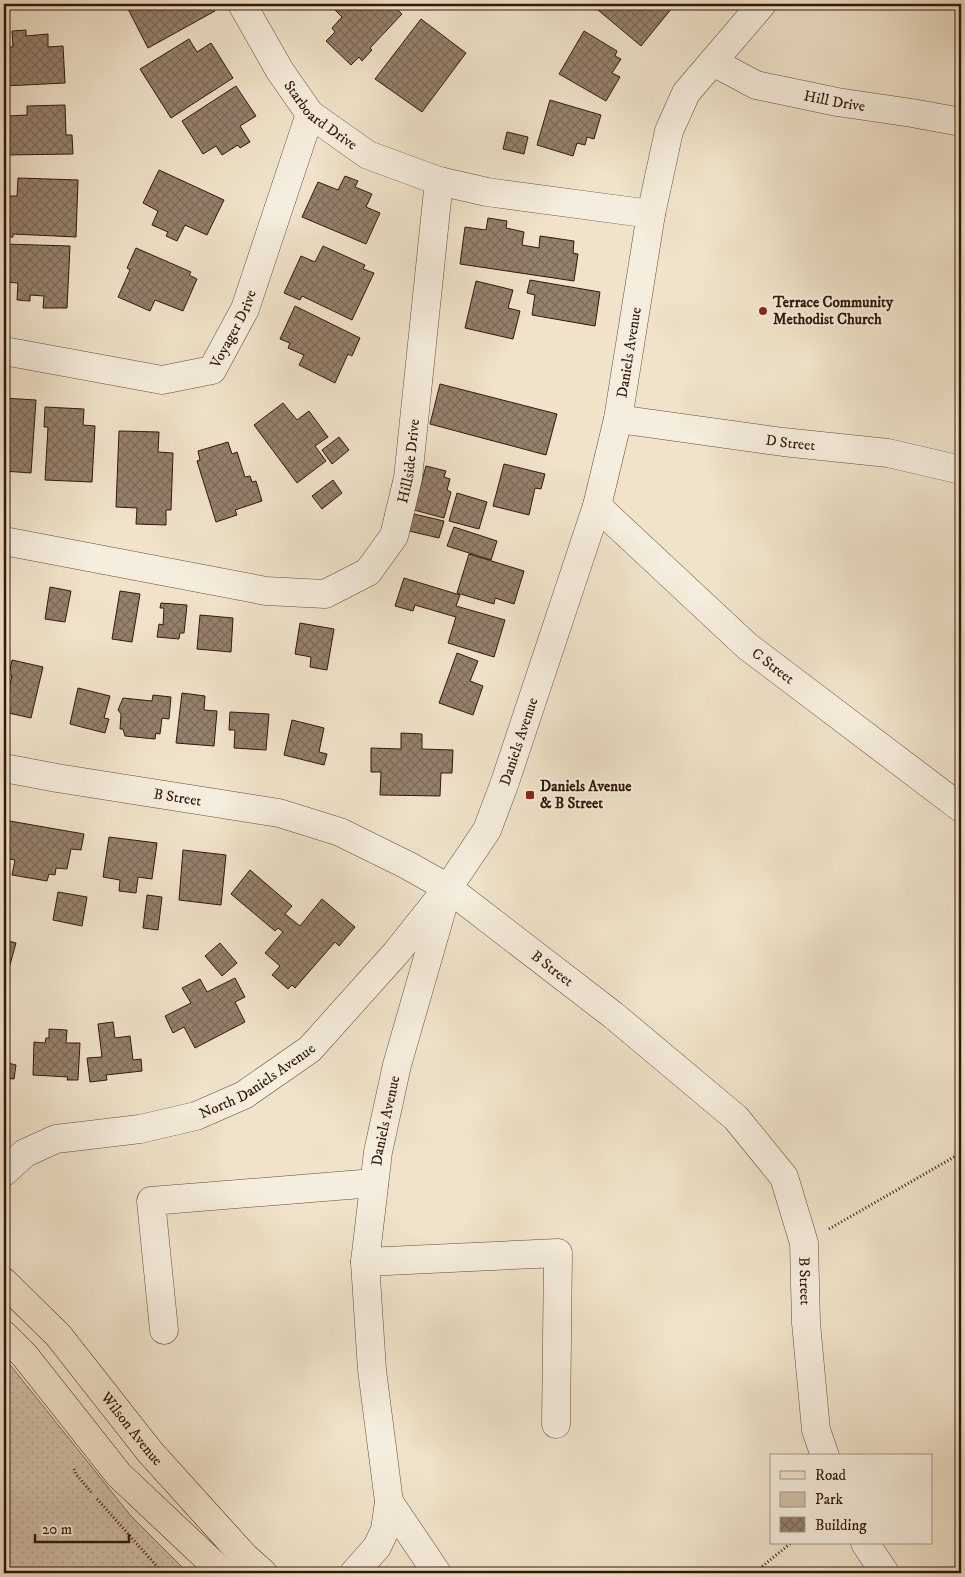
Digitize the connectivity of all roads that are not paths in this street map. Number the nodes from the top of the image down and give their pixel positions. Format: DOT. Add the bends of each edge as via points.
graph roads {
  1 [pos="242,4"];
  2 [pos="762,4"];
  3 [pos="713,62"];
  4 [pos="310,114"];
  5 [pos="961,122"];
  6 [pos="439,181"];
  7 [pos="651,214"];
  8 [pos="4,351"];
  9 [pos="618,419"];
  10 [pos="961,470"];
  11 [pos="597,506"];
  12 [pos="4,541"];
  13 [pos="4,768"];
  14 [pos="961,808"];
  15 [pos="448,888"];
  16 [pos="4,1172"];
  17 [pos="374,1183"];
  18 [pos="365,1262"];
  19 [pos="4,1282"];
  20 [pos="164,1330"];
  21 [pos="4,1335"];
  22 [pos="556,1424"];
  23 [pos="825,1454"];
  24 [pos="389,1502"];
  25 [pos="866,1544"];
  26 [pos="223,1573"];
  27 [pos="263,1573"];
  28 [pos="354,1573"];
  29 [pos="437,1573"];
  30 [pos="885,1573"];
  1 -- 4 [label="street, Starboard Drive" via="280,71"];
  2 -- 3 [label="street, Daniels Avenue"];
  3 -- 5 [label="street, Hill Drive" via="756,85"];
  3 -- 7 [label="street, Daniels Avenue" via="686,93 669,131"];
  4 -- 6 [label="street, Starboard Drive" via="368,155"];
  4 -- 8 [label="street, Voyager Drive" via="245,309 212,370 162,380"];
  6 -- 7 [label="street" via="487,192"];
  6 -- 12 [label="street, Hillside Drive" via="408,478 394,536 368,572 325,594 266,591"];
  7 -- 9 [label="street, Daniels Avenue"];
  9 -- 10 [label="street, D Street" via="888,453"];
  9 -- 11 [label="street, Daniels Avenue"];
  11 -- 14 [label="street, C Street" via="747,646"];
  11 -- 15 [label="street, Daniels Avenue" via="487,830"];
  13 -- 15 [label="street, B Street" via="279,813 340,832"];
  15 -- 16 [label="street, North Daniels Avenue" via="396,953 310,1049 244,1095 196,1116 140,1129 56,1139 24,1153"];
  15 -- 17 [label="street, Daniels Avenue" via="396,1065"];
  15 -- 23 [label="street, B Street" via="613,1015 736,1118 784,1178 804,1243 806,1323 816,1430"];
  17 -- 18 [label="street, Daniels Avenue"];
  17 -- 20 [label="street" via="151,1201"];
  18 -- 22 [label="street" via="558,1253"];
  18 -- 24 [label="street, Daniels Avenue" via="372,1370"];
  19 -- 27 [label="main road, Wilson Avenue" via="58,1335 150,1452"];
  21 -- 26 [label="main road" via="120,1475"];
  24 -- 28 [label="street, Daniels Avenue" via="385,1530 377,1548"];
  24 -- 29 [label="street, Daniels Avenue"];
  25 -- 30 [label="street"];
}
